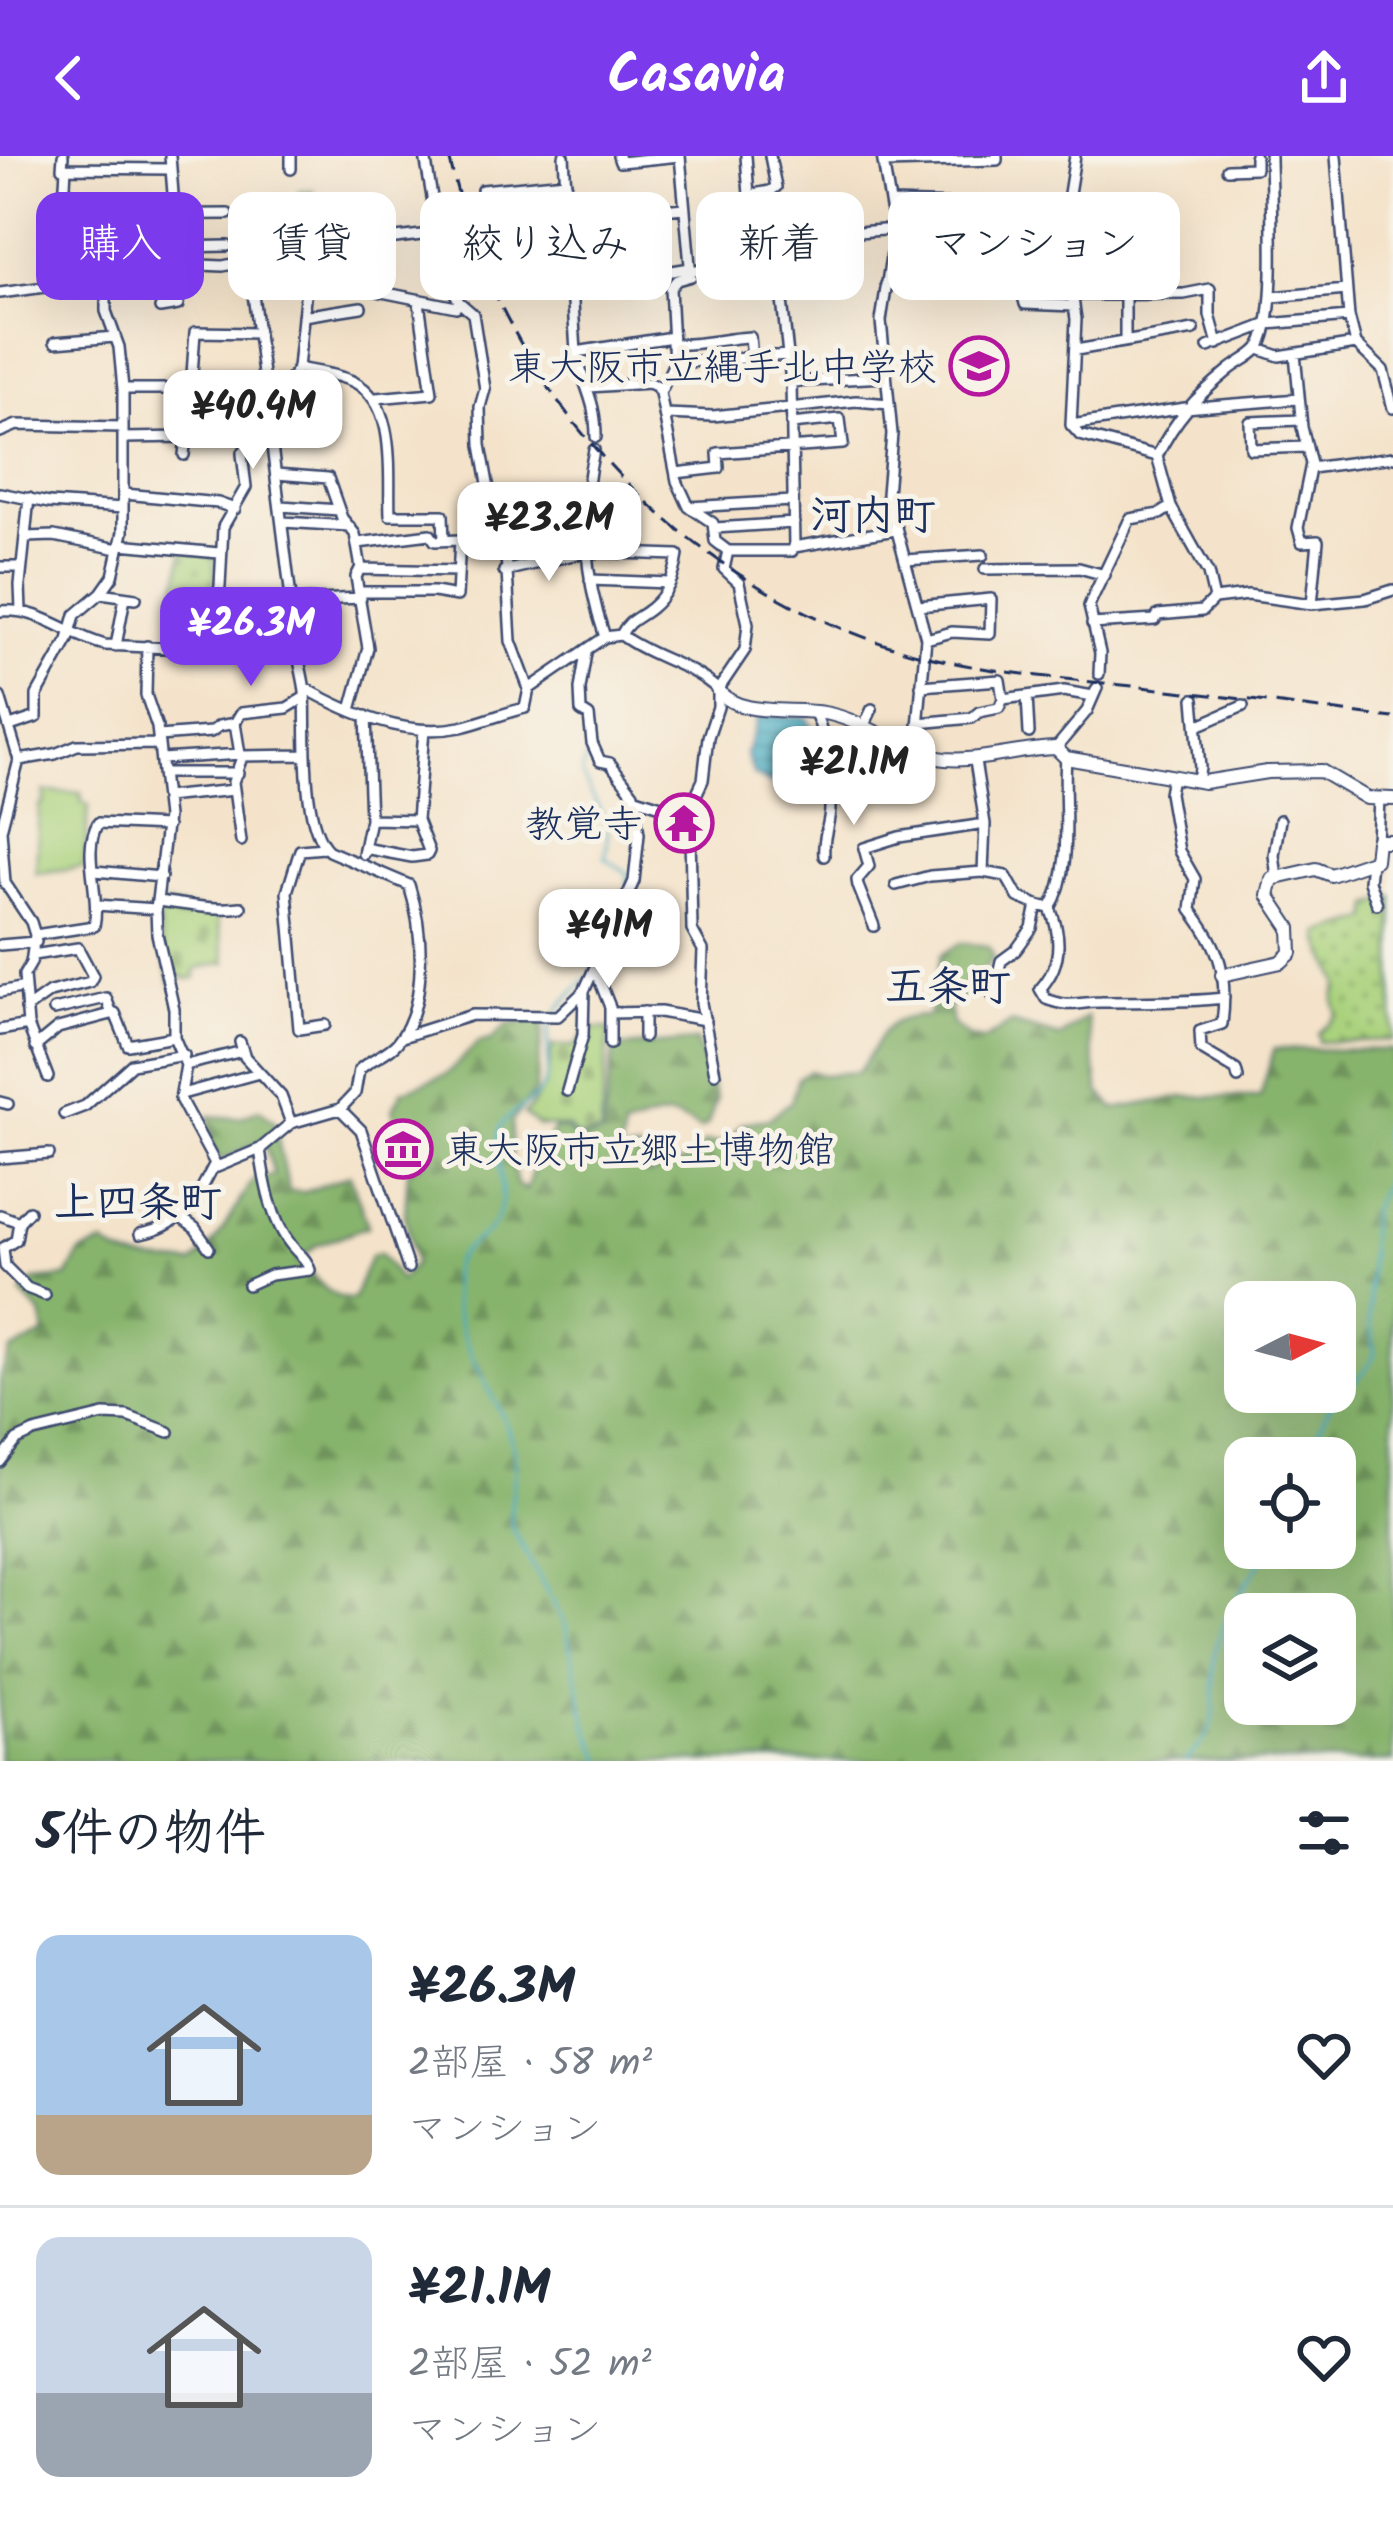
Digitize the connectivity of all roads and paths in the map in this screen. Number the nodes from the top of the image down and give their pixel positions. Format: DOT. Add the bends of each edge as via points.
graph roads {
  1 [pos="170,156"];
  2 [pos="291,156"];
  3 [pos="425,156"];
  4 [pos="564,156"];
  5 [pos="618,156"];
  6 [pos="746,156"];
  7 [pos="770,156"];
  8 [pos="997,156"];
  9 [pos="1075,156"];
  10 [pos="1255,156"];
  11 [pos="1270,156"];
  12 [pos="1336,156"];
  13 [pos="883,160"];
  14 [pos="64,162"];
  15 [pos="171,169"];
  16 [pos="292,169"];
  17 [pos="1227,169"];
  18 [pos="566,182"];
  19 [pos="497,188"];
  20 [pos="482,190"];
  21 [pos="770,190"];
  22 [pos="63,192"];
  23 [pos="172,192"];
  24 [pos="432,192"];
  25 [pos="497,192"];
  26 [pos="567,192"];
  27 [pos="890,192"];
  28 [pos="1069,192"];
  29 [pos="684,208"];
  30 [pos="672,209"];
  31 [pos="228,214"];
  32 [pos="204,215"];
  33 [pos="204,246"];
  34 [pos="228,246"];
  35 [pos="690,270"];
  36 [pos="696,270"];
  37 [pos="888,272"];
  38 [pos="672,273"];
  39 [pos="886,284"];
  40 [pos="36,288"];
  41 [pos="1346,290"];
  42 [pos="0,292"];
  43 [pos="1180,294"];
  44 [pos="396,296"];
  45 [pos="1274,297"];
  46 [pos="106,300"];
  47 [pos="178,300"];
  48 [pos="254,300"];
  49 [pos="305,300"];
  50 [pos="572,300"];
  51 [pos="782,300"];
  52 [pos="1024,300"];
  53 [pos="1074,300"];
  54 [pos="1125,300"];
  55 [pos="418,302"];
  56 [pos="459,302"];
  57 [pos="160,308"];
  58 [pos="361,308"];
  59 [pos="303,316"];
  60 [pos="1349,317"];
  61 [pos="1268,324"];
  62 [pos="1194,330"];
  63 [pos="259,333"];
  64 [pos="115,337"];
  65 [pos="672,340"];
  66 [pos="1125,340"];
  67 [pos="56,343"];
  68 [pos="1356,344"];
  69 [pos="1258,349"];
  70 [pos="1076,350"];
  71 [pos="576,352"];
  72 [pos="1295,354"];
  73 [pos="788,355"];
  74 [pos="752,358"];
  75 [pos="674,363"];
  76 [pos="298,368"];
  77 [pos="885,376"];
  78 [pos="791,382"];
  79 [pos="589,387"];
  80 [pos="123,388"];
  81 [pos="191,389"];
  82 [pos="660,394"];
  83 [pos="376,398"];
  84 [pos="1298,399"];
  85 [pos="889,404"];
  86 [pos="790,408"];
  87 [pos="1185,408"];
  88 [pos="1393,408"];
  89 [pos="666,414"];
  90 [pos="268,416"];
  91 [pos="1301,420"];
  92 [pos="791,424"];
  93 [pos="1071,425"];
  94 [pos="0,432"];
  95 [pos="123,432"];
  96 [pos="186,437"];
  97 [pos="596,437"];
  98 [pos="790,447"];
  99 [pos="1307,447"];
  100 [pos="594,450"];
  101 [pos="184,455"];
  102 [pos="1157,456"];
  103 [pos="1393,457"];
  104 [pos="1311,468"];
  105 [pos="676,473"];
  106 [pos="276,474"];
  107 [pos="587,490"];
  108 [pos="0,493"];
  109 [pos="125,494"];
  110 [pos="527,494"];
  111 [pos="29,499"];
  112 [pos="792,501"];
  113 [pos="280,506"];
  114 [pos="585,506"];
  115 [pos="688,507"];
  116 [pos="1172,507"];
  117 [pos="123,508"];
  118 [pos="235,509"];
  119 [pos="339,509"];
  120 [pos="283,522"];
  121 [pos="496,522"];
  122 [pos="794,524"];
  123 [pos="349,526"];
  124 [pos="715,528"];
  125 [pos="895,530"];
  126 [pos="26,537"];
  127 [pos="444,540"];
  128 [pos="358,543"];
  129 [pos="119,546"];
  130 [pos="794,547"];
  131 [pos="728,551"];
  132 [pos="586,552"];
  133 [pos="219,553"];
  134 [pos="983,555"];
  135 [pos="905,560"];
  136 [pos="0,567"];
  137 [pos="22,567"];
  138 [pos="361,568"];
  139 [pos="985,568"];
  140 [pos="504,571"];
  141 [pos="458,572"];
  142 [pos="1105,575"];
  143 [pos="590,580"];
  144 [pos="670,583"];
  145 [pos="101,593"];
  146 [pos="1393,593"];
  147 [pos="361,595"];
  148 [pos="1214,599"];
  149 [pos="293,601"];
  150 [pos="1312,604"];
  151 [pos="918,606"];
  152 [pos="21,610"];
  153 [pos="0,611"];
  154 [pos="1092,624"];
  155 [pos="71,632"];
  156 [pos="621,635"];
  157 [pos="605,637"];
  158 [pos="926,639"];
  159 [pos="116,646"];
  160 [pos="147,646"];
  161 [pos="207,652"];
  162 [pos="586,653"];
  163 [pos="298,654"];
  164 [pos="1099,674"];
  165 [pos="920,686"];
  166 [pos="529,689"];
  167 [pos="718,690"];
  168 [pos="305,693"];
  169 [pos="1027,696"];
  170 [pos="0,697"];
  171 [pos="1003,699"];
  172 [pos="1194,699"];
  173 [pos="1243,706"];
  174 [pos="351,710"];
  175 [pos="872,710"];
  176 [pos="814,711"];
  177 [pos="366,716"];
  178 [pos="235,723"];
  179 [pos="918,723"];
  180 [pos="864,725"];
  181 [pos="10,726"];
  182 [pos="1196,726"];
  183 [pos="424,730"];
  184 [pos="1028,733"];
  185 [pos="159,740"];
  186 [pos="916,748"];
  187 [pos="1061,753"];
  188 [pos="304,754"];
  189 [pos="241,755"];
  190 [pos="161,759"];
  191 [pos="19,760"];
  192 [pos="975,761"];
  193 [pos="162,773"];
  194 [pos="238,773"];
  195 [pos="1172,777"];
  196 [pos="1198,781"];
  197 [pos="234,790"];
  198 [pos="165,796"];
  199 [pos="633,797"];
  200 [pos="1386,799"];
  201 [pos="692,816"];
  202 [pos="370,819"];
  203 [pos="417,820"];
  204 [pos="1280,820"];
  205 [pos="986,824"];
  206 [pos="167,826"];
  207 [pos="0,831"];
  208 [pos="241,841"];
  209 [pos="1377,841"];
  210 [pos="1393,842"];
  211 [pos="1,846"];
  212 [pos="324,848"];
  213 [pos="364,848"];
  214 [pos="824,856"];
  215 [pos="361,862"];
  216 [pos="1371,862"];
  217 [pos="95,871"];
  218 [pos="983,872"];
  219 [pos="160,877"];
  220 [pos="1277,877"];
  221 [pos="896,885"];
  222 [pos="13,897"];
  223 [pos="0,899"];
  224 [pos="96,904"];
  225 [pos="1376,904"];
  226 [pos="157,905"];
  227 [pos="1037,905"];
  228 [pos="241,907"];
  229 [pos="1050,908"];
  230 [pos="874,926"];
  231 [pos="35,939"];
  232 [pos="0,945"];
  233 [pos="33,955"];
  234 [pos="595,969"];
  235 [pos="1222,975"];
  236 [pos="25,987"];
  237 [pos="584,991"];
  238 [pos="0,992"];
  239 [pos="992,995"];
  240 [pos="1224,998"];
  241 [pos="26,1009"];
  242 [pos="54,1010"];
  243 [pos="644,1012"];
  244 [pos="610,1013"];
  245 [pos="112,1014"];
  246 [pos="704,1019"];
  247 [pos="325,1024"];
  248 [pos="28,1025"];
  249 [pos="0,1030"];
  250 [pos="174,1037"];
  251 [pos="402,1037"];
  252 [pos="644,1037"];
  253 [pos="610,1044"];
  254 [pos="35,1047"];
  255 [pos="185,1060"];
  256 [pos="259,1073"];
  257 [pos="715,1073"];
  258 [pos="48,1077"];
  259 [pos="1238,1078"];
  260 [pos="568,1091"];
  261 [pos="182,1094"];
  262 [pos="340,1109"];
  263 [pos="64,1114"];
  264 [pos="291,1123"];
  265 [pos="260,1149"];
  266 [pos="49,1154"];
  267 [pos="0,1158"];
  268 [pos="214,1165"];
  269 [pos="29,1211"];
  270 [pos="0,1215"];
  271 [pos="180,1217"];
  272 [pos="19,1222"];
  273 [pos="140,1234"];
  274 [pos="2,1248"];
  275 [pos="209,1248"];
  276 [pos="408,1268"];
  277 [pos="248,1285"];
  278 [pos="45,1295"];
  279 [pos="169,1432"];
  280 [pos="0,1462"];
  1 -- 15 [label="street"];
  2 -- 16 [label="street"];
  3 -- 24 [label="street"];
  4 -- 18 [label="street"];
  5 -- 29 [label="street" via="680,156"];
  6 -- 21 [label="street" via="749,195"];
  7 -- 21 [label="street"];
  8 -- 13 [label="street"];
  9 -- 28 [label="street"];
  10 -- 17 [label="street" via="1256,167"];
  11 -- 45 [label="street"];
  12 -- 41 [label="street"];
  13 -- 27 [label="street"];
  14 -- 15 [label="street"];
  14 -- 22 [label="street"];
  15 -- 23 [label="street"];
  18 -- 19 [label="street"];
  18 -- 26 [label="street"];
  19 -- 20 [label="street"];
  19 -- 25 [label="street"];
  29 -- 30 [label="street"];
  29 -- 35 [label="street"];
  31 -- 32 [label="street"];
  33 -- 34 [label="street"];
  35 -- 36 [label="street"];
  35 -- 38 [label="street"];
  35 -- 65 [label="street" via="670,288"];
  37 -- 39 [label="street"];
  39 -- 77 [label="street"];
  40 -- 42 [label="street"];
  41 -- 45 [label="street"];
  41 -- 60 [label="street"];
  43 -- 61 [label="street" via="1210,289 1213,345"];
  44 -- 55 [label="street"];
  45 -- 61 [label="street"];
  46 -- 64 [label="street"];
  47 -- 57 [label="street"];
  48 -- 63 [label="street"];
  49 -- 59 [label="street"];
  50 -- 71 [label="street"];
  51 -- 73 [label="street"];
  52 -- 53 [label="street"];
  53 -- 70 [label="street"];
  54 -- 66 [label="street"];
  55 -- 56 [label="street"];
  55 -- 83 [label="street" via="432,393"];
  56 -- 121 [label="street" via="473,314 485,389 481,445"];
  58 -- 59 [label="street"];
  59 -- 76 [label="street"];
  60 -- 61 [label="street"];
  60 -- 68 [label="street"];
  61 -- 69 [label="street"];
  62 -- 66 [label="street"];
  63 -- 81 [label="street" via="195,332"];
  63 -- 90 [label="street"];
  64 -- 67 [label="street"];
  64 -- 80 [label="street"];
  65 -- 71 [label="street"];
  65 -- 74 [label="street" via="750,337"];
  65 -- 75 [label="street"];
  66 -- 70 [label="street"];
  68 -- 72 [label="street"];
  68 -- 88 [label="street" via="1383,370"];
  69 -- 72 [label="street"];
  69 -- 87 [label="street"];
  70 -- 93 [label="street"];
  71 -- 79 [label="street"];
  72 -- 84 [label="street"];
  73 -- 74 [label="street"];
  73 -- 78 [label="street"];
  74 -- 75 [label="street"];
  75 -- 82 [label="street"];
  76 -- 83 [label="street" via="353,381"];
  76 -- 90 [label="street"];
  77 -- 78 [label="street"];
  77 -- 85 [label="street"];
  78 -- 86 [label="street"];
  79 -- 82 [label="street" via="649,383"];
  79 -- 97 [label="street"];
  80 -- 81 [label="street"];
  80 -- 95 [label="street"];
  81 -- 96 [label="street"];
  82 -- 89 [label="street"];
  83 -- 127 [label="street" via="390,515 442,515"];
  84 -- 87 [label="street"];
  84 -- 91 [label="street"];
  85 -- 86 [label="street"];
  85 -- 125 [label="street" via="887,494"];
  86 -- 89 [label="street"];
  86 -- 92 [label="street"];
  87 -- 93 [label="street"];
  87 -- 102 [label="street"];
  89 -- 105 [label="street"];
  90 -- 106 [label="street"];
  90 -- 118 [label="street" via="242,454 246,487"];
  91 -- 99 [label="street"];
  91 -- 99 [label="street" via="1250,422 1251,449"];
  92 -- 98 [label="street"];
  92 -- 98 [label="street" via="841,419 843,444"];
  93 -- 102 [label="street"];
  94 -- 95 [label="street" via="17,425"];
  95 -- 96 [label="street"];
  95 -- 109 [label="street"];
  96 -- 101 [label="street"];
  98 -- 105 [label="street" via="718,453 719,468"];
  98 -- 112 [label="street"];
  99 -- 104 [label="street"];
  100 -- 107 [label="street"];
  102 -- 116 [label="street"];
  103 -- 104 [label="street"];
  104 -- 150 [label="street" via="1298,528 1302,542 1318,541"];
  105 -- 115 [label="street"];
  106 -- 113 [label="street"];
  106 -- 119 [label="street" via="328,478"];
  107 -- 110 [label="street"];
  107 -- 114 [label="street"];
  108 -- 111 [label="street"];
  109 -- 117 [label="street"];
  109 -- 118 [label="street"];
  111 -- 117 [label="street"];
  111 -- 126 [label="street"];
  112 -- 115 [label="street"];
  112 -- 122 [label="street"];
  113 -- 119 [label="street"];
  113 -- 120 [label="street"];
  114 -- 121 [label="street"];
  114 -- 132 [label="street"];
  115 -- 124 [label="street"];
  116 -- 142 [label="street" via="1130,519"];
  116 -- 148 [label="street"];
  117 -- 129 [label="street"];
  118 -- 133 [label="street"];
  119 -- 123 [label="street"];
  120 -- 123 [label="street"];
  120 -- 149 [label="street"];
  121 -- 140 [label="street"];
  122 -- 124 [label="street"];
  122 -- 130 [label="street"];
  123 -- 128 [label="street"];
  124 -- 131 [label="street" via="715,541"];
  125 -- 130 [label="street"];
  125 -- 135 [label="street"];
  126 -- 129 [label="street"];
  126 -- 137 [label="street"];
  127 -- 128 [label="street" via="430,534"];
  127 -- 141 [label="street" via="460,540"];
  128 -- 138 [label="street"];
  129 -- 133 [label="street"];
  129 -- 145 [label="street"];
  130 -- 131 [label="street"];
  131 -- 167 [label="street" via="724,569 739,583 748,624 745,650"];
  132 -- 140 [label="street"];
  132 -- 143 [label="street"];
  132 -- 144 [label="street" via="678,555"];
  133 -- 161 [label="street"];
  134 -- 135 [label="street"];
  135 -- 151 [label="street"];
  136 -- 137 [label="street"];
  137 -- 152 [label="street"];
  138 -- 141 [label="street"];
  138 -- 147 [label="street"];
  139 -- 142 [label="street"];
  140 -- 166 [label="street" via="512,641"];
  141 -- 147 [label="street" via="457,596"];
  142 -- 154 [label="street" via="1089,606"];
  143 -- 144 [label="street"];
  143 -- 157 [label="street"];
  144 -- 156 [label="street"];
  145 -- 155 [label="street" via="81,607"];
  145 -- 159 [label="street" via="131,598"];
  146 -- 150 [label="street"];
  147 -- 149 [label="street"];
  147 -- 174 [label="street" via="368,648"];
  148 -- 150 [label="street"];
  148 -- 154 [label="street" via="1202,610 1155,620"];
  149 -- 163 [label="street"];
  151 -- 158 [label="street"];
  151 -- 158 [label="street" via="991,598 991,634"];
  152 -- 153 [label="street"];
  152 -- 155 [label="street"];
  154 -- 164 [label="street"];
  155 -- 159 [label="street"];
  155 -- 181 [label="street" via="38,695 37,717"];
  156 -- 157 [label="street"];
  156 -- 167 [label="street"];
  157 -- 162 [label="street"];
  158 -- 165 [label="street"];
  159 -- 160 [label="street"];
  160 -- 161 [label="street"];
  160 -- 185 [label="street" via="146,695"];
  161 -- 163 [label="street"];
  162 -- 166 [label="street"];
  162 -- 199 [label="street" via="581,711 600,760"];
  163 -- 168 [label="street"];
  165 -- 171 [label="street" via="1000,680"];
  165 -- 179 [label="street"];
  166 -- 183 [label="street" via="526,707"];
  167 -- 176 [label="street" via="745,707"];
  167 -- 201 [label="street"];
  168 -- 174 [label="street"];
  168 -- 178 [label="street" via="287,708 241,712"];
  168 -- 188 [label="street"];
  169 -- 171 [label="street"];
  169 -- 184 [label="street"];
  169 -- 187 [label="street" via="1095,692"];
  170 -- 181 [label="street"];
  171 -- 179 [label="street" via="972,718"];
  172 -- 182 [label="street"];
  173 -- 182 [label="street"];
  174 -- 177 [label="street"];
  175 -- 180 [label="street"];
  176 -- 180 [label="street"];
  176 -- 214 [label="street" via="824,733 831,813"];
  177 -- 183 [label="street"];
  177 -- 202 [label="street"];
  178 -- 185 [label="street"];
  178 -- 189 [label="street"];
  179 -- 186 [label="street"];
  180 -- 186 [label="street"];
  181 -- 191 [label="street"];
  182 -- 196 [label="street"];
  183 -- 203 [label="street"];
  185 -- 190 [label="street"];
  185 -- 191 [label="street" via="77,745"];
  186 -- 192 [label="street"];
  187 -- 192 [label="street" via="1028,748"];
  187 -- 195 [label="street"];
  187 -- 229 [label="street" via="1064,846"];
  188 -- 189 [label="street"];
  188 -- 212 [label="street"];
  189 -- 190 [label="street"];
  189 -- 194 [label="street"];
  190 -- 193 [label="street"];
  191 -- 207 [label="street"];
  192 -- 205 [label="street"];
  193 -- 194 [label="street"];
  193 -- 198 [label="street"];
  194 -- 197 [label="street"];
  195 -- 196 [label="street"];
  195 -- 235 [label="street" via="1179,851 1196,879 1191,910 1216,944"];
  196 -- 200 [label="street" via="1321,771 1367,798"];
  197 -- 198 [label="street"];
  197 -- 208 [label="street"];
  198 -- 206 [label="street"];
  199 -- 201 [label="street"];
  199 -- 234 [label="street" via="634,880"];
  200 -- 209 [label="street"];
  201 -- 246 [label="street" via="688,896 703,950"];
  202 -- 203 [label="street"];
  202 -- 213 [label="street"];
  203 -- 213 [label="street" via="428,855"];
  204 -- 220 [label="street"];
  205 -- 218 [label="street"];
  205 -- 230 [label="street" via="864,848 869,866 857,880"];
  206 -- 217 [label="street" via="98,823 90,849"];
  206 -- 219 [label="street"];
  207 -- 211 [label="street"];
  209 -- 210 [label="street"];
  209 -- 216 [label="street"];
  211 -- 222 [label="street"];
  212 -- 215 [label="street"];
  212 -- 247 [label="street" via="300,850 287,892 299,1028"];
  213 -- 215 [label="street"];
  215 -- 251 [label="street" via="403,880 413,899 421,974"];
  216 -- 220 [label="street"];
  216 -- 225 [label="street"];
  217 -- 219 [label="street"];
  217 -- 224 [label="street"];
  218 -- 221 [label="street"];
  218 -- 227 [label="street" via="1006,876 1018,898"];
  219 -- 226 [label="street"];
  220 -- 235 [label="street" via="1268,895 1289,928 1292,952 1281,962"];
  222 -- 223 [label="street"];
  222 -- 231 [label="street"];
  224 -- 226 [label="street"];
  224 -- 231 [label="street" via="94,926"];
  226 -- 228 [label="street"];
  226 -- 250 [label="street"];
  227 -- 229 [label="street"];
  227 -- 239 [label="street" via="1032,928 1001,962"];
  229 -- 240 [label="street" via="1058,935 1055,973 1040,988 1046,999 1070,1008"];
  231 -- 232 [label="street"];
  231 -- 233 [label="street"];
  233 -- 236 [label="street"];
  233 -- 241 [label="street" via="78,948 93,976"];
  234 -- 237 [label="street"];
  234 -- 244 [label="street"];
  235 -- 240 [label="street"];
  236 -- 238 [label="street"];
  236 -- 241 [label="street"];
  237 -- 251 [label="street" via="558,1016 472,1015"];
  237 -- 260 [label="street" via="583,1036"];
  240 -- 259 [label="street" via="1222,1024 1200,1031 1202,1049"];
  241 -- 248 [label="street"];
  242 -- 245 [label="street" via="106,998"];
  243 -- 244 [label="street"];
  243 -- 246 [label="street"];
  243 -- 252 [label="street"];
  244 -- 253 [label="street"];
  245 -- 250 [label="street" via="128,1045"];
  245 -- 254 [label="street" via="58,1028"];
  246 -- 257 [label="street"];
  248 -- 249 [label="street"];
  248 -- 254 [label="street"];
  250 -- 255 [label="street"];
  251 -- 262 [label="street" via="359,1070 355,1093"];
  254 -- 258 [label="street"];
  255 -- 256 [label="street" via="241,1046"];
  255 -- 261 [label="street"];
  255 -- 263 [label="street" via="133,1064"];
  256 -- 261 [label="street"];
  256 -- 264 [label="street"];
  261 -- 268 [label="street"];
  262 -- 264 [label="street"];
  262 -- 276 [label="street" via="361,1130"];
  264 -- 265 [label="street"];
  265 -- 268 [label="street"];
  265 -- 277 [label="street" via="272,1204 310,1270"];
  266 -- 267 [label="street"];
  268 -- 271 [label="street" via="201,1196"];
  269 -- 272 [label="street"];
  270 -- 272 [label="street"];
  271 -- 273 [label="street"];
  271 -- 275 [label="street"];
  272 -- 274 [label="street" via="16,1240"];
  274 -- 278 [label="street" via="8,1272"];
  279 -- 280 [label="street" via="104,1415 34,1432"];
}
